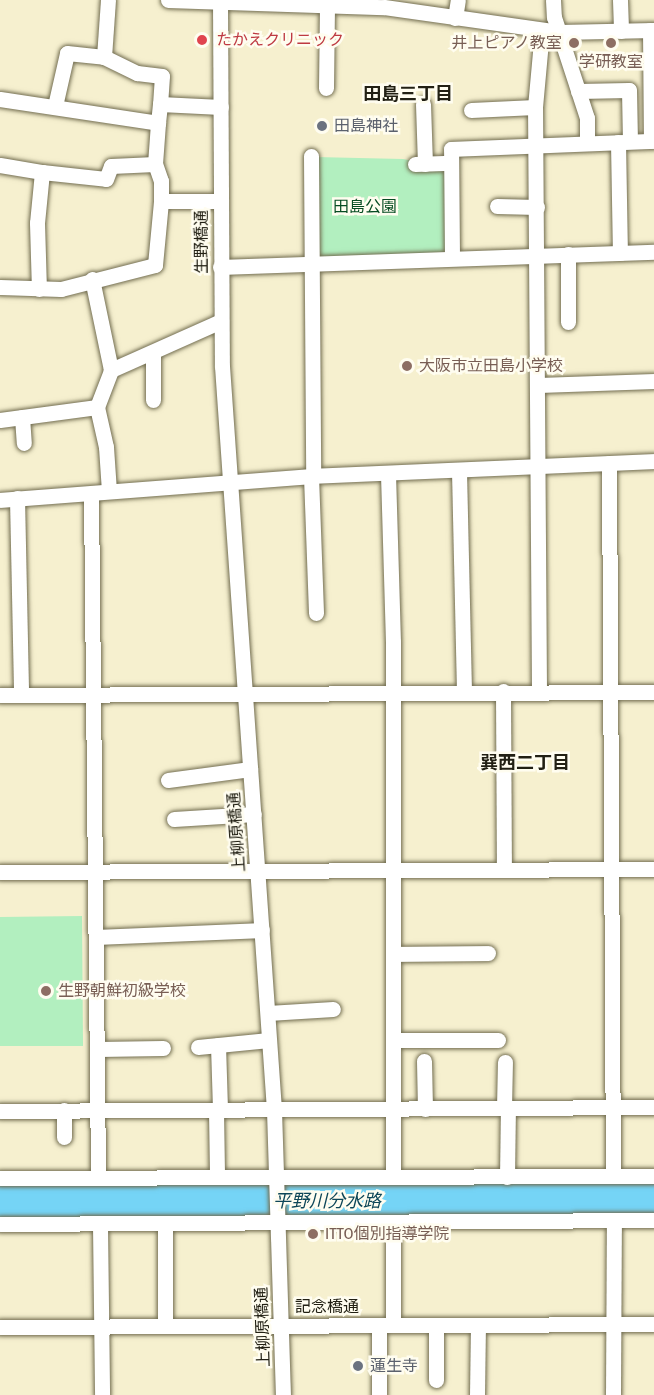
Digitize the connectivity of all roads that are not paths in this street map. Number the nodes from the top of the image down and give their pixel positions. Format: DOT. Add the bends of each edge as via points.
graph roads {
  1 [pos="108,0"];
  2 [pos="168,0"];
  3 [pos="458,0"];
  4 [pos="553,0"];
  5 [pos="621,0"];
  6 [pos="220,1"];
  7 [pos="305,2"];
  8 [pos="384,3"];
  9 [pos="327,5"];
  10 [pos="455,18"];
  11 [pos="542,30"];
  12 [pos="652,30"];
  13 [pos="621,31"];
  14 [pos="559,32"];
  15 [pos="104,57"];
  16 [pos="326,88"];
  17 [pos="578,91"];
  18 [pos="0,99"];
  19 [pos="160,104"];
  20 [pos="423,104"];
  21 [pos="56,106"];
  22 [pos="221,107"];
  23 [pos="535,108"];
  24 [pos="471,110"];
  25 [pos="159,123"];
  26 [pos="652,141"];
  27 [pos="588,142"];
  28 [pos="624,142"];
  29 [pos="536,145"];
  30 [pos="310,156"];
  31 [pos="451,163"];
  32 [pos="155,164"];
  33 [pos="0,165"];
  34 [pos="42,172"];
  35 [pos="161,201"];
  36 [pos="220,201"];
  37 [pos="497,206"];
  38 [pos="537,207"];
  39 [pos="654,252"];
  40 [pos="620,253"];
  41 [pos="538,254"];
  42 [pos="568,254"];
  43 [pos="452,256"];
  44 [pos="313,266"];
  45 [pos="220,267"];
  46 [pos="92,279"];
  47 [pos="0,287"];
  48 [pos="39,289"];
  49 [pos="221,321"];
  50 [pos="568,322"];
  51 [pos="153,353"];
  52 [pos="111,370"];
  53 [pos="654,381"];
  54 [pos="539,385"];
  55 [pos="153,400"];
  56 [pos="97,407"];
  57 [pos="22,417"];
  58 [pos="0,420"];
  59 [pos="24,443"];
  60 [pos="654,461"];
  61 [pos="609,463"];
  62 [pos="538,466"];
  63 [pos="459,471"];
  64 [pos="388,474"];
  65 [pos="312,476"];
  66 [pos="230,484"];
  67 [pos="109,490"];
  68 [pos="91,495"];
  69 [pos="16,498"];
  70 [pos="0,500"];
  71 [pos="316,613"];
  72 [pos="538,691"];
  73 [pos="611,691"];
  74 [pos="245,692"];
  75 [pos="394,692"];
  76 [pos="464,692"];
  77 [pos="503,692"];
  78 [pos="654,692"];
  79 [pos="21,694"];
  80 [pos="95,694"];
  81 [pos="0,695"];
  82 [pos="250,769"];
  83 [pos="168,780"];
  84 [pos="254,814"];
  85 [pos="174,819"];
  86 [pos="612,869"];
  87 [pos="654,869"];
  88 [pos="258,870"];
  89 [pos="394,870"];
  90 [pos="504,870"];
  91 [pos="0,872"];
  92 [pos="96,872"];
  93 [pos="262,930"];
  94 [pos="97,937"];
  95 [pos="488,953"];
  96 [pos="394,954"];
  97 [pos="333,1010"];
  98 [pos="267,1013"];
  99 [pos="269,1040"];
  100 [pos="394,1040"];
  101 [pos="498,1041"];
  102 [pos="218,1045"];
  103 [pos="198,1047"];
  104 [pos="164,1048"];
  105 [pos="98,1049"];
  106 [pos="424,1061"];
  107 [pos="505,1062"];
  108 [pos="614,1107"];
  109 [pos="654,1107"];
  110 [pos="506,1108"];
  111 [pos="393,1109"];
  112 [pos="425,1109"];
  113 [pos="64,1110"];
  114 [pos="98,1110"];
  115 [pos="218,1110"];
  116 [pos="274,1110"];
  117 [pos="0,1111"];
  118 [pos="64,1137"];
  119 [pos="613,1176"];
  120 [pos="654,1176"];
  121 [pos="98,1177"];
  122 [pos="217,1177"];
  123 [pos="275,1177"];
  124 [pos="393,1177"];
  125 [pos="507,1177"];
  126 [pos="0,1178"];
  127 [pos="614,1220"];
  128 [pos="654,1220"];
  129 [pos="393,1222"];
  130 [pos="276,1223"];
  131 [pos="0,1224"];
  132 [pos="165,1224"];
  133 [pos="100,1225"];
  134 [pos="283,1324"];
  135 [pos="614,1324"];
  136 [pos="654,1324"];
  137 [pos="386,1325"];
  138 [pos="436,1325"];
  139 [pos="477,1325"];
  140 [pos="165,1326"];
  141 [pos="0,1327"];
  142 [pos="101,1327"];
  143 [pos="436,1380"];
  144 [pos="102,1395"];
  145 [pos="283,1395"];
  146 [pos="379,1395"];
  147 [pos="477,1395"];
  148 [pos="613,1395"];
  1 -- 15 [label="street"];
  2 -- 6 [label="street"];
  3 -- 10 [label="street"];
  4 -- 14 [label="street"];
  5 -- 13 [label="street"];
  6 -- 7 [label="street"];
  6 -- 22 [label="street, 生野橋通"];
  7 -- 9 [label="street"];
  8 -- 9 [label="street"];
  8 -- 10 [label="street"];
  9 -- 16 [label="street"];
  10 -- 11 [label="street"];
  11 -- 14 [label="street"];
  11 -- 23 [label="street"];
  12 -- 13 [label="street"];
  12 -- 26 [label="street"];
  13 -- 14 [label="street"];
  14 -- 17 [label="street"];
  15 -- 19 [label="street" via="137,73 162,76"];
  15 -- 21 [label="street" via="67,53"];
  17 -- 27 [label="street" via="587,118"];
  17 -- 28 [label="street" via="629,90"];
  18 -- 21 [label="street"];
  19 -- 22 [label="street"];
  19 -- 25 [label="street"];
  20 -- 31 [label="street" via="420,164"];
  21 -- 25 [label="street"];
  22 -- 36 [label="street, 生野橋通"];
  23 -- 24 [label="street"];
  23 -- 29 [label="street"];
  25 -- 32 [label="street"];
  26 -- 28 [label="street"];
  27 -- 28 [label="street"];
  27 -- 29 [label="street"];
  28 -- 40 [label="street"];
  29 -- 31 [label="street" via="451,149"];
  29 -- 38 [label="street"];
  30 -- 44 [label="street"];
  31 -- 43 [label="street"];
  32 -- 34 [label="street" via="111,166 106,179"];
  32 -- 35 [label="street" via="161,181"];
  33 -- 34 [label="street"];
  34 -- 48 [label="street" via="37,223"];
  35 -- 36 [label="street"];
  35 -- 46 [label="street" via="155,265"];
  36 -- 45 [label="street, 生野橋通"];
  37 -- 38 [label="street"];
  38 -- 41 [label="street"];
  39 -- 40 [label="street"];
  40 -- 42 [label="street"];
  41 -- 42 [label="street"];
  41 -- 43 [label="street"];
  41 -- 54 [label="street"];
  42 -- 50 [label="street"];
  43 -- 44 [label="street"];
  44 -- 45 [label="street"];
  44 -- 65 [label="street"];
  45 -- 49 [label="street, 生野橋通"];
  46 -- 48 [label="street" via="61,289"];
  46 -- 52 [label="street"];
  47 -- 48 [label="street"];
  49 -- 51 [label="street"];
  49 -- 66 [label="street, 生野橋通"];
  51 -- 52 [label="street"];
  51 -- 55 [label="street"];
  52 -- 56 [label="street"];
  53 -- 54 [label="street"];
  54 -- 62 [label="street"];
  56 -- 57 [label="street"];
  56 -- 67 [label="street" via="106,447"];
  57 -- 58 [label="street"];
  57 -- 59 [label="street"];
  60 -- 61 [label="street"];
  61 -- 62 [label="street"];
  61 -- 73 [label="street"];
  62 -- 63 [label="street"];
  62 -- 72 [label="street"];
  63 -- 64 [label="street"];
  63 -- 76 [label="street"];
  64 -- 65 [label="street"];
  64 -- 75 [label="street"];
  65 -- 66 [label="street"];
  65 -- 71 [label="street"];
  66 -- 67 [label="street"];
  66 -- 74 [label="street, 上柳原橋通"];
  67 -- 68 [label="street"];
  68 -- 69 [label="street"];
  68 -- 80 [label="street"];
  69 -- 70 [label="street"];
  69 -- 79 [label="street"];
  72 -- 73 [label="street"];
  72 -- 77 [label="street"];
  73 -- 78 [label="street"];
  73 -- 86 [label="street"];
  74 -- 75 [label="street"];
  74 -- 80 [label="street"];
  74 -- 82 [label="street, 上柳原橋通"];
  75 -- 76 [label="street"];
  75 -- 89 [label="street"];
  76 -- 77 [label="street"];
  77 -- 90 [label="street"];
  79 -- 80 [label="street"];
  79 -- 81 [label="street"];
  80 -- 92 [label="street"];
  82 -- 83 [label="street"];
  82 -- 84 [label="street, 上柳原橋通"];
  84 -- 85 [label="street"];
  84 -- 88 [label="street, 上柳原橋通"];
  86 -- 87 [label="street"];
  86 -- 90 [label="street"];
  86 -- 108 [label="street"];
  88 -- 89 [label="street"];
  88 -- 92 [label="street"];
  88 -- 93 [label="street, 上柳原橋通"];
  89 -- 90 [label="street"];
  89 -- 96 [label="street"];
  91 -- 92 [label="street"];
  92 -- 94 [label="street"];
  93 -- 94 [label="street"];
  93 -- 98 [label="street, 上柳原橋通"];
  94 -- 105 [label="street"];
  95 -- 96 [label="street"];
  96 -- 100 [label="street"];
  97 -- 98 [label="street"];
  98 -- 99 [label="street, 上柳原橋通"];
  99 -- 102 [label="street"];
  99 -- 116 [label="street, 上柳原橋通"];
  100 -- 101 [label="street"];
  100 -- 111 [label="street"];
  102 -- 103 [label="street"];
  102 -- 115 [label="street"];
  104 -- 105 [label="street"];
  105 -- 114 [label="street"];
  106 -- 112 [label="street"];
  107 -- 110 [label="street"];
  108 -- 109 [label="street"];
  108 -- 110 [label="street"];
  108 -- 119 [label="street"];
  110 -- 112 [label="street"];
  110 -- 125 [label="street"];
  111 -- 112 [label="street"];
  111 -- 116 [label="street"];
  111 -- 124 [label="street"];
  113 -- 114 [label="street"];
  113 -- 117 [label="street"];
  113 -- 118 [label="street"];
  114 -- 115 [label="street"];
  114 -- 121 [label="street"];
  115 -- 116 [label="street"];
  115 -- 122 [label="street"];
  116 -- 123 [label="street, 上柳原橋通"];
  119 -- 120 [label="street"];
  119 -- 125 [label="street"];
  121 -- 122 [label="street"];
  121 -- 126 [label="street"];
  122 -- 123 [label="street"];
  123 -- 124 [label="street"];
  123 -- 130 [label="street, 上柳原橋通"];
  124 -- 125 [label="street"];
  127 -- 128 [label="street"];
  127 -- 129 [label="street"];
  127 -- 135 [label="street"];
  129 -- 130 [label="street"];
  129 -- 137 [label="street"];
  130 -- 132 [label="street"];
  130 -- 134 [label="street, 上柳原橋通"];
  131 -- 133 [label="street"];
  132 -- 133 [label="street"];
  132 -- 140 [label="street"];
  133 -- 142 [label="street"];
  134 -- 137 [label="street, 記念橋通"];
  134 -- 140 [label="street, 記念橋通"];
  134 -- 145 [label="street, 上柳原橋通"];
  135 -- 136 [label="street, 記念橋通"];
  135 -- 139 [label="street, 記念橋通"];
  135 -- 148 [label="street"];
  137 -- 138 [label="street, 記念橋通"];
  137 -- 146 [label="street"];
  138 -- 139 [label="street, 記念橋通"];
  138 -- 143 [label="street"];
  139 -- 147 [label="street"];
  140 -- 142 [label="street, 記念橋通"];
  141 -- 142 [label="street, 記念橋通"];
  142 -- 144 [label="street"];
}
